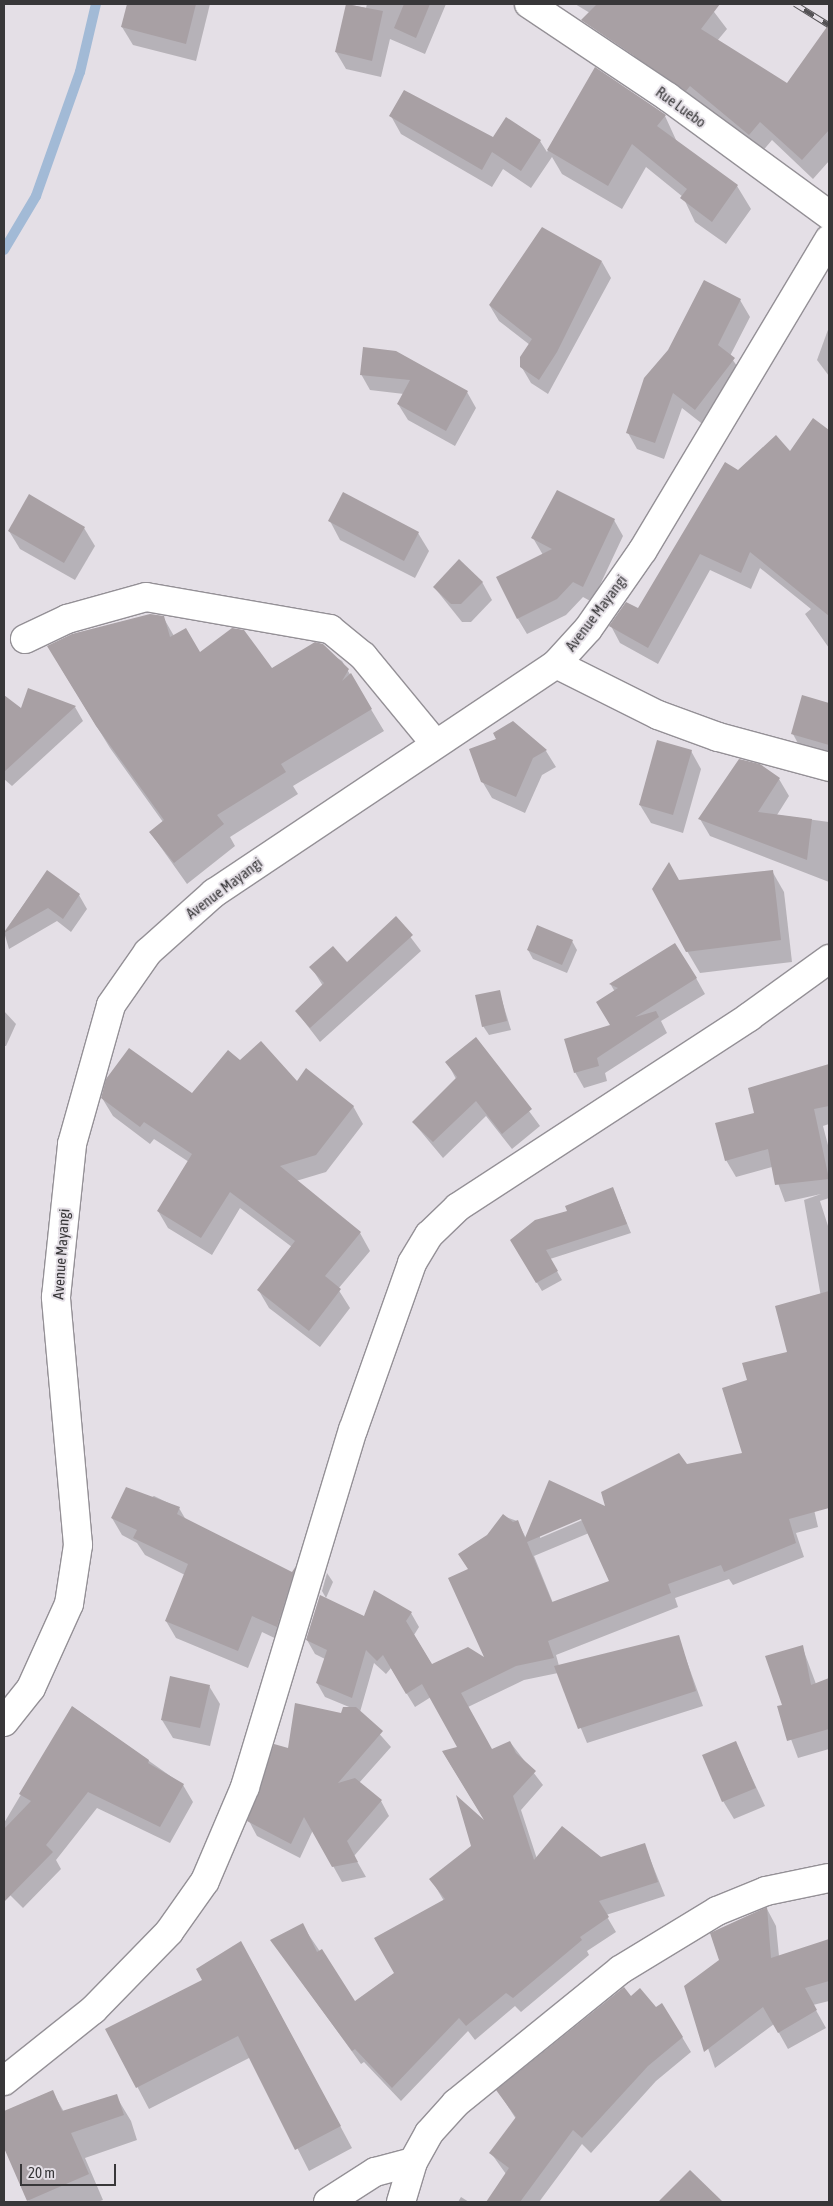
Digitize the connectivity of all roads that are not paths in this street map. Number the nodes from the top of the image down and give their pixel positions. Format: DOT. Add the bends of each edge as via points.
graph roads {
  1 [pos="529,4"];
  2 [pos="829,215"];
  3 [pos="829,239"];
  4 [pos="25,639"];
  5 [pos="556,664"];
  6 [pos="434,742"];
  7 [pos="829,767"];
  8 [pos="829,959"];
  9 [pos="4,1722"];
  10 [pos="829,1878"];
  11 [pos="4,2081"];
  12 [pos="413,2162"];
  13 [pos="328,2202"];
  14 [pos="401,2202"];
  1 -- 2 [label="street, Rue Luebo" via="668,97"];
  3 -- 5 [label="street, Avenue Mayangi" via="643,550 588,629"];
  4 -- 6 [label="street" via="67,619 146,597 330,629 363,656"];
  5 -- 6 [label="street, Avenue Mayangi"];
  5 -- 7 [label="street" via="675,721"];
  6 -- 9 [label="street, Avenue Mayangi" via="214,893 148,952 111,1005 72,1144 56,1297 78,1545 69,1604 31,1688"];
  8 -- 11 [label="street" via="749,1017 458,1207 429,1235 412,1263 353,1430 245,1788 205,1881 169,1932 94,2010"];
  10 -- 12 [label="street" via="766,1891 717,1911 635,1960 456,2103 429,2133"];
  12 -- 13 [label="street" via="374,2172"];
  12 -- 14 [label="street"];
}
